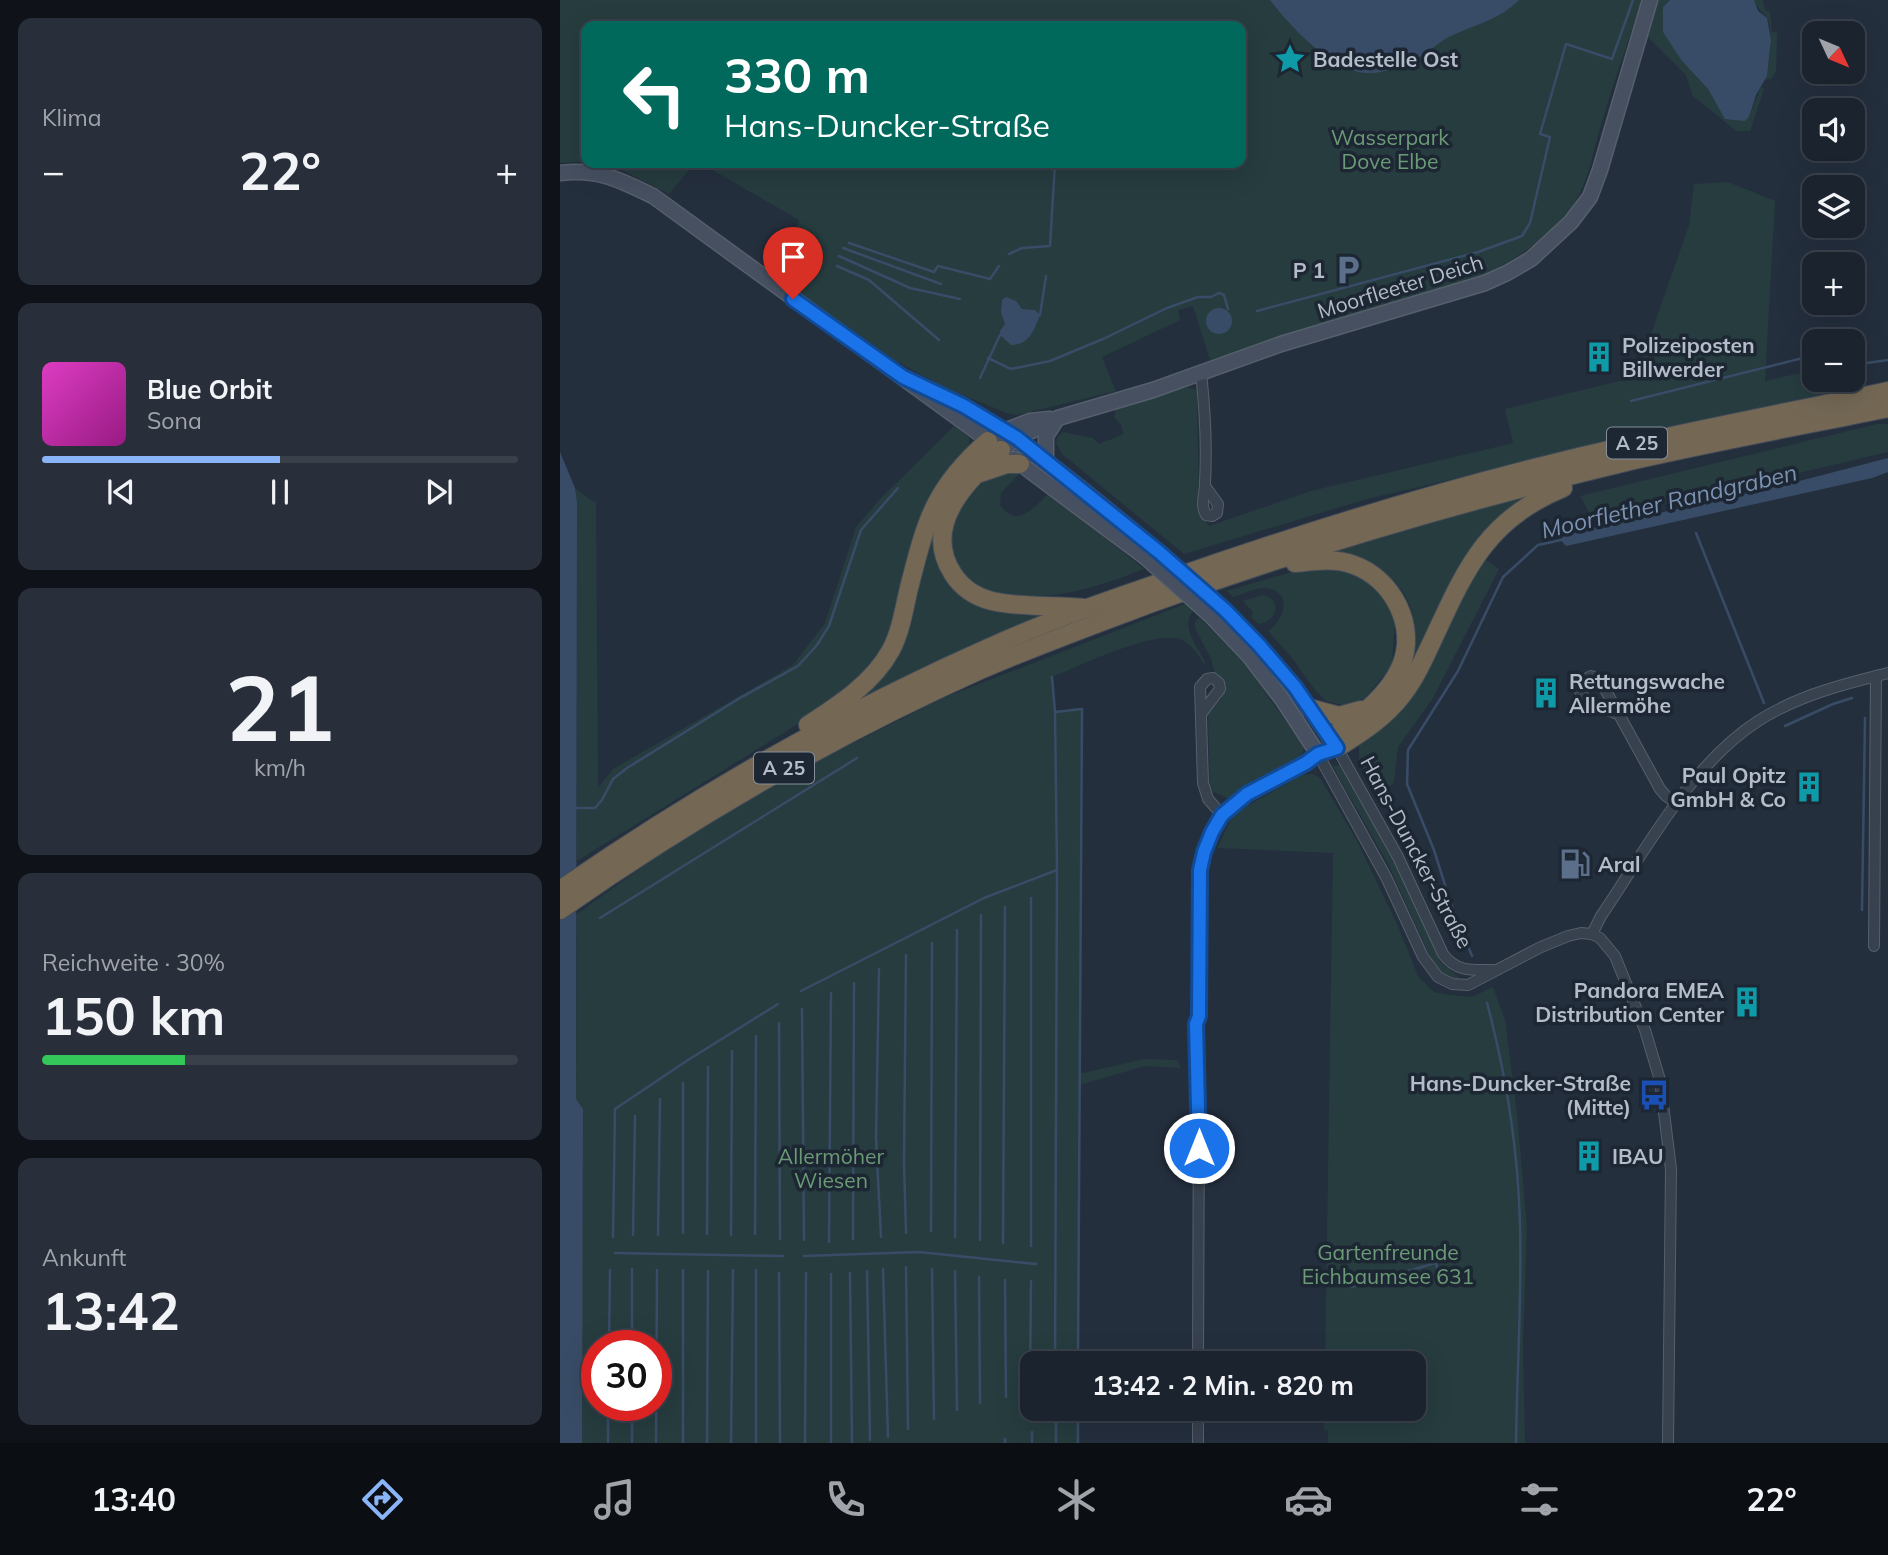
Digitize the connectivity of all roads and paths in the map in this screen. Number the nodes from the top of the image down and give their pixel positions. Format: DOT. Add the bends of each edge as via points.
graph roads {
  1 [pos="1650,0"];
  2 [pos="560,173"];
  3 [pos="1201,373"];
  4 [pos="903,377"];
  5 [pos="1888,391"];
  6 [pos="1888,408"];
  7 [pos="1058,418"];
  8 [pos="1011,434"];
  9 [pos="995,445"];
  10 [pos="1046,460"];
  11 [pos="1634,460"];
  12 [pos="1020,464"];
  13 [pos="974,475"];
  14 [pos="1205,486"];
  15 [pos="1253,567"];
  16 [pos="1088,608"];
  17 [pos="1888,673"];
  18 [pos="1876,676"];
  19 [pos="1367,707"];
  20 [pos="1309,708"];
  21 [pos="1201,713"];
  22 [pos="1618,714"];
  23 [pos="1333,743"];
  24 [pos="1318,754"];
  25 [pos="764,760"];
  26 [pos="1677,804"];
  27 [pos="1222,815"];
  28 [pos="560,890"];
  29 [pos="560,910"];
  30 [pos="1592,934"];
  31 [pos="1874,946"];
  32 [pos="1493,970"];
  33 [pos="1198,1351"];
  34 [pos="1198,1421"];
  35 [pos="1198,1443"];
  36 [pos="1668,1443"];
  1 -- 3 [label="street, Moorfleeter Deich" via="1590,197 1550,243 1523,264 1485,283"];
  2 -- 4 [label="street" via="607,174 653,196"];
  3 -- 7 [label="street, Moorfleeter Deich"];
  3 -- 14 [label="street"];
  4 -- 8 [label="street, Hans-Duncker-Straße"];
  4 -- 9 [label="street, Hans-Duncker-Straße"];
  5 -- 16 [label="highway, A 25" via="1633,444 1442,493 1238,555"];
  6 -- 11 [label="highway, A 25"];
  7 -- 8 [label="street, Moorfleeter Deich" via="1030,421"];
  7 -- 10 [label="street" via="1046,436"];
  8 -- 9 [label="street, Moorfleeter Deich"];
  8 -- 10 [label="street, Hans-Duncker-Straße"];
  9 -- 12 [label="street, Hans-Duncker-Straße"];
  9 -- 13 [label="highway"];
  9 -- 25 [label="highway" via="960,467 939,495 924,530 890,651 849,698"];
  10 -- 20 [label="street, Hans-Duncker-Straße, bridge" via="1225,610"];
  11 -- 15 [label="highway, A 25"];
  11 -- 23 [label="highway" via="1553,492 1521,510 1492,535 1462,576 1420,669 1402,696 1377,721"];
  12 -- 13 [label="highway"];
  12 -- 24 [label="street, Hans-Duncker-Straße, bridge" via="1144,557 1210,615 1282,698"];
  13 -- 16 [label="highway" via="950,508 943,529 944,556 956,579 975,595 1006,604"];
  15 -- 19 [label="highway" via="1345,562 1374,575 1391,593 1403,618 1405,651 1391,683"];
  15 -- 29 [label="highway, A 25" via="1052,640 937,690 710,811"];
  16 -- 25 [label="highway, A 25" via="930,675"];
  17 -- 18 [label="street"];
  18 -- 26 [label="street" via="1818,692 1757,722 1714,757"];
  18 -- 31 [label="street"];
  19 -- 20 [label="highway" via="1339,716"];
  19 -- 23 [label="highway"];
  20 -- 23 [label="street, Hans-Duncker-Straße"];
  21 -- 27 [label="street" via="1203,783 1208,799"];
  22 -- 26 [label="street" via="1660,789"];
  23 -- 24 [label="street"];
  23 -- 32 [label="street, Hans-Duncker-Straße" via="1398,857 1443,954 1460,969"];
  24 -- 27 [label="street" via="1247,794"];
  24 -- 32 [label="street, Hans-Duncker-Straße" via="1387,877 1432,970 1461,986"];
  25 -- 28 [label="highway, A 25"];
  26 -- 30 [label="street"];
  27 -- 33 [label="street" via="1206,845 1200,870"];
  30 -- 32 [label="street, Hans-Duncker-Straße" via="1568,936"];
  30 -- 36 [label="street" via="1615,956 1660,1080 1671,1169"];
  34 -- 35 [label="street"];
}
